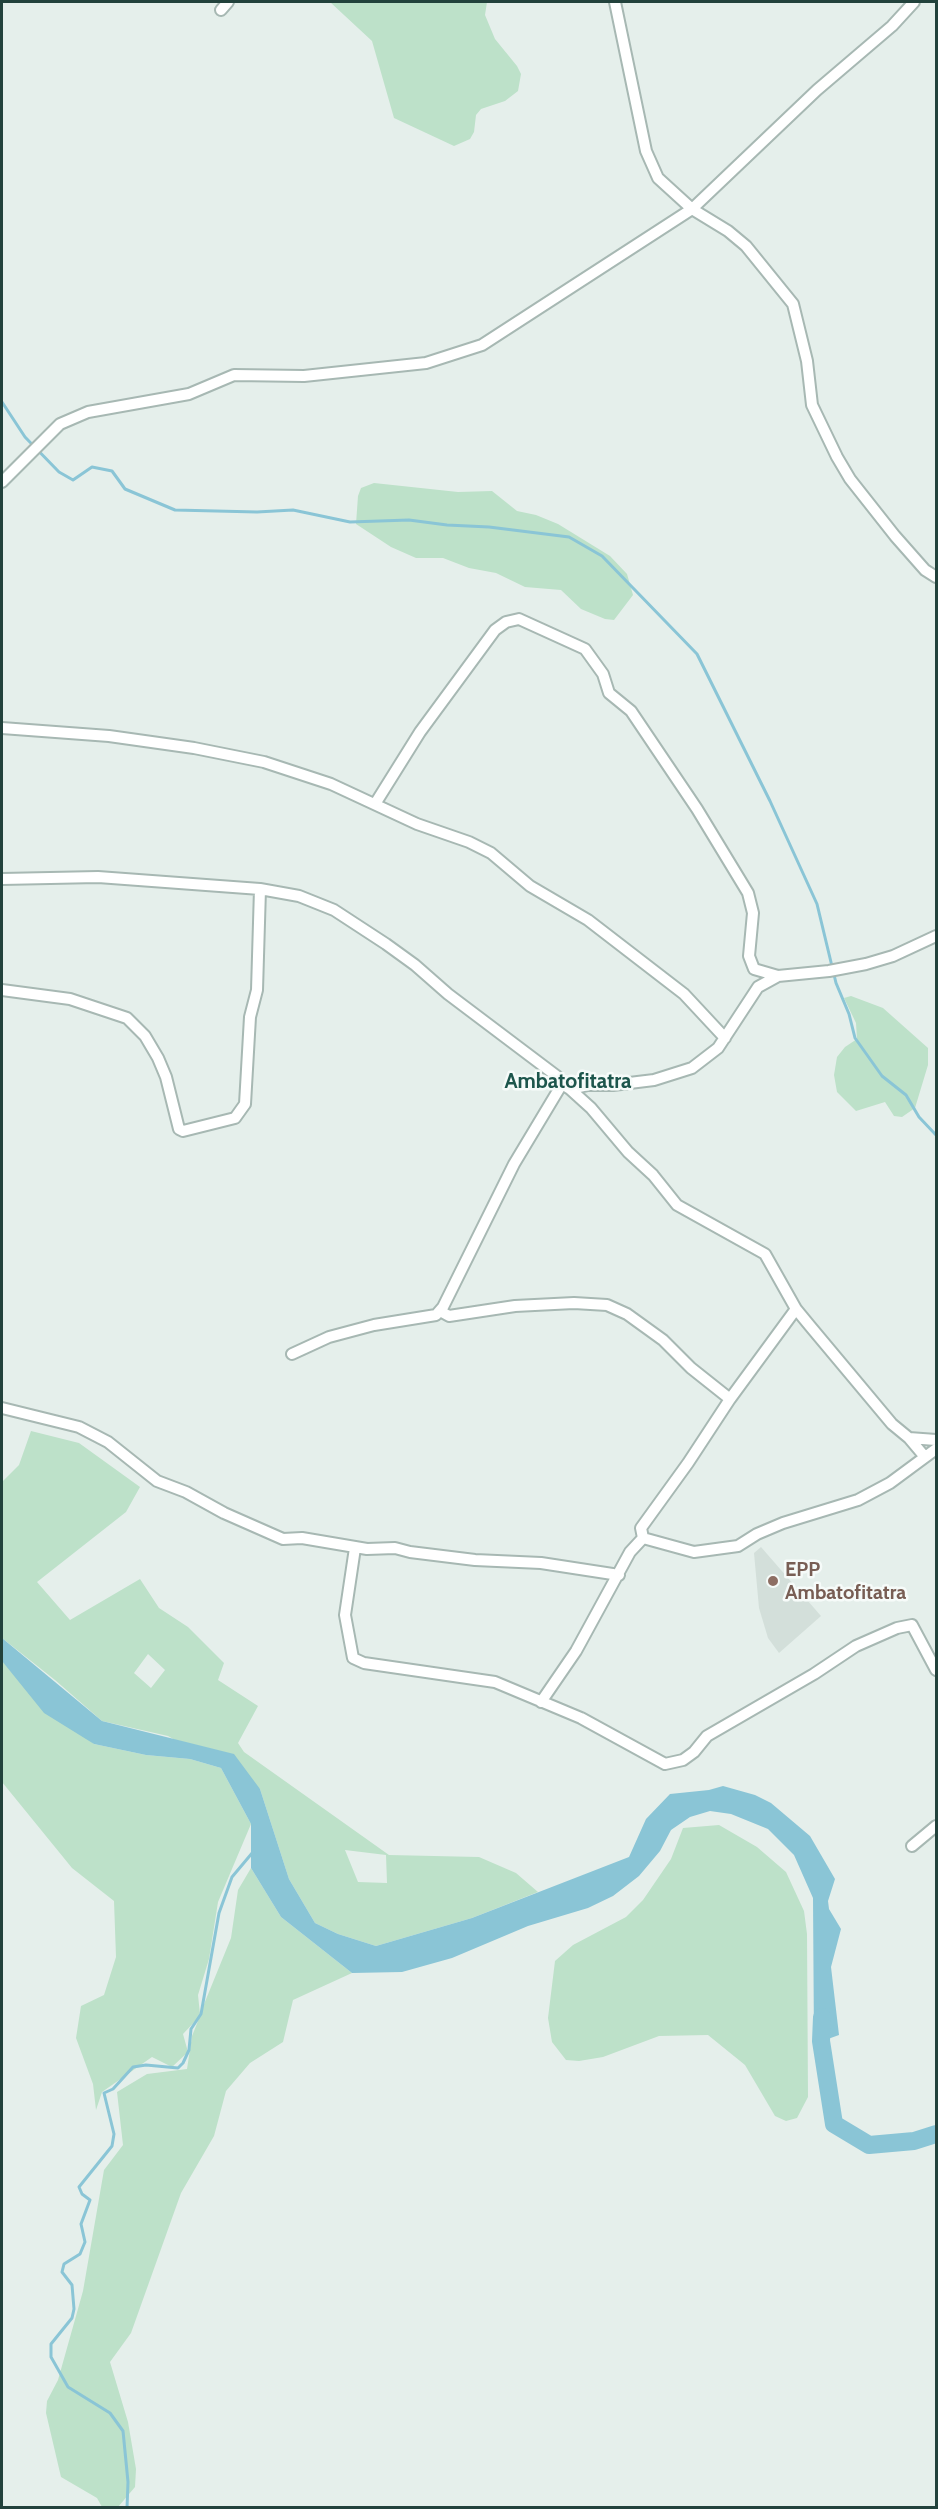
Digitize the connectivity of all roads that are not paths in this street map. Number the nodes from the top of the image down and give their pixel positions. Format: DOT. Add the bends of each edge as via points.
graph roads {
  1 [pos="615,2"];
  2 [pos="914,2"];
  3 [pos="692,209"];
  4 [pos="2,482"];
  5 [pos="936,577"];
  6 [pos="2,728"];
  7 [pos="375,804"];
  8 [pos="2,879"];
  9 [pos="260,889"];
  10 [pos="936,936"];
  11 [pos="778,976"];
  12 [pos="2,990"];
  13 [pos="726,1038"];
  14 [pos="566,1087"];
  15 [pos="796,1309"];
  16 [pos="440,1311"];
  17 [pos="292,1354"];
  18 [pos="730,1399"];
  19 [pos="2,1408"];
  20 [pos="909,1438"];
  21 [pos="936,1440"];
  22 [pos="936,1449"];
  23 [pos="925,1457"];
  24 [pos="643,1538"];
  25 [pos="355,1548"];
  26 [pos="619,1575"];
  27 [pos="936,1670"];
  28 [pos="541,1702"];
  29 [pos="936,1826"];
  30 [pos="912,1846"];
  1 -- 3 [label="street" via="646,151 658,178"];
  2 -- 3 [label="street"];
  3 -- 4 [label="street" via="482,345 426,363 303,376 234,375 189,394 88,412 60,424"];
  3 -- 5 [label="street" via="746,246 793,304 807,361 812,405 837,457 895,536"];
  6 -- 7 [label="street" via="108,736 264,762 331,784"];
  7 -- 11 [label="street" via="420,732 495,630 519,619 585,649 603,674 609,693 631,711 748,893 753,913 749,956 754,969"];
  7 -- 13 [label="street" via="491,853 530,886 588,920 684,994"];
  8 -- 9 [label="street" via="98,877"];
  9 -- 12 [label="street" via="257,990 250,1017 245,1104 235,1118 178,1129 158,1058 145,1035 127,1018 70,999"];
  9 -- 14 [label="street" via="299,896 334,910 415,965"];
  10 -- 11 [label="street" via="866,964"];
  11 -- 13 [label="street" via="758,987"];
  13 -- 14 [label="street" via="692,1068 654,1080"];
  14 -- 15 [label="street" via="591,1108 677,1205 765,1254"];
  14 -- 16 [label="street" via="514,1164"];
  15 -- 18 [label="street"];
  15 -- 20 [label="street" via="892,1424"];
  16 -- 17 [label="street" via="425,1318 374,1325 329,1337"];
  16 -- 18 [label="street" via="449,1316 515,1306 607,1305 663,1340"];
  18 -- 24 [label="street" via="640,1528"];
  19 -- 25 [label="street" via="79,1427 108,1442 157,1481 283,1539 302,1538"];
  20 -- 21 [label="street"];
  20 -- 23 [label="street"];
  22 -- 23 [label="street"];
  23 -- 24 [label="street" via="858,1500 783,1523 738,1546 694,1552"];
  24 -- 26 [label="street" via="630,1552"];
  25 -- 26 [label="street" via="395,1548"];
  25 -- 28 [label="street" via="345,1615 353,1658 364,1663 495,1682"];
  26 -- 28 [label="street" via="576,1651"];
  27 -- 28 [label="street" via="912,1625 897,1628 856,1646 715,1731 683,1760 664,1764 581,1718"];
  29 -- 30 [label="street"];
}
